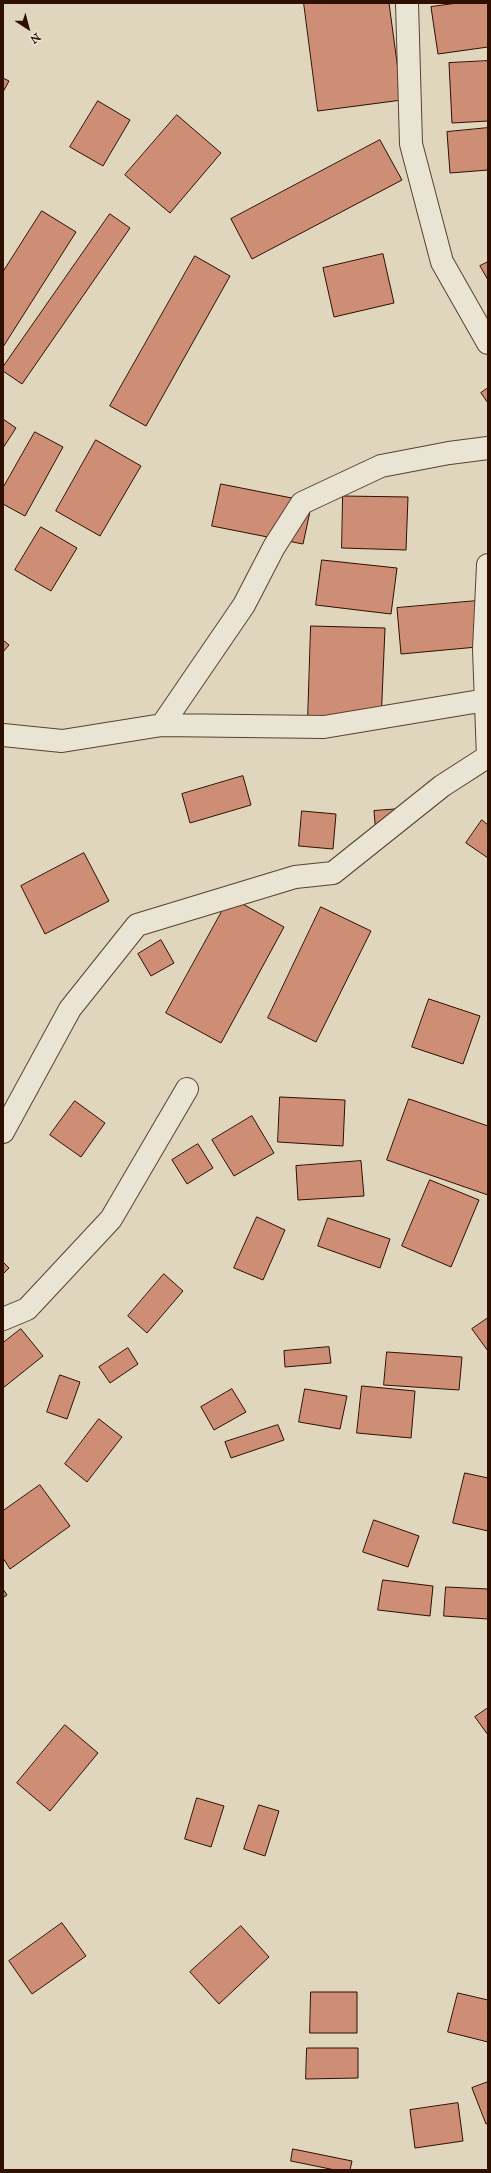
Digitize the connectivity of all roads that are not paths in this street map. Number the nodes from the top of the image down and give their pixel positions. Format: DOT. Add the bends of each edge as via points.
graph roads {
  1 [pos="407,3"];
  2 [pos="488,343"];
  3 [pos="488,448"];
  4 [pos="488,565"];
  5 [pos="486,700"];
  6 [pos="162,725"];
  7 [pos="3,735"];
  8 [pos="487,758"];
  9 [pos="187,1089"];
  10 [pos="3,1132"];
  11 [pos="3,1319"];
  1 -- 2 [label="street" via="411,144 442,262"];
  3 -- 6 [label="street" via="381,466 302,503 274,547 244,605"];
  4 -- 5 [label="street" via="484,649"];
  5 -- 6 [label="street" via="324,727"];
  5 -- 8 [label="street"];
  6 -- 7 [label="street" via="62,741"];
  8 -- 10 [label="street" via="442,786 333,873 295,877 137,925 70,1009"];
  9 -- 11 [label="street" via="111,1219 27,1309"];
}
